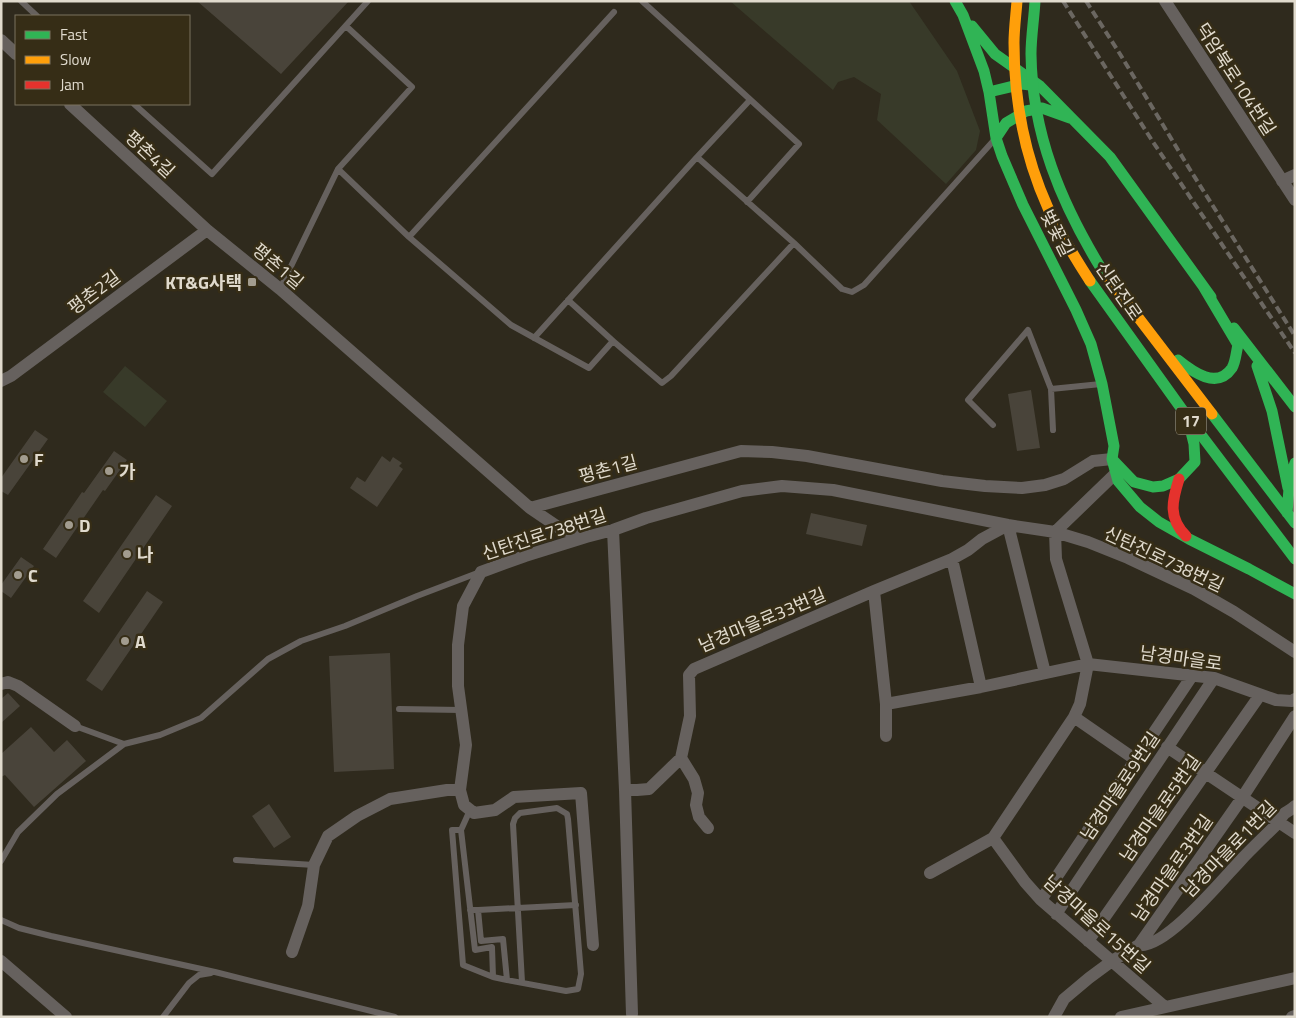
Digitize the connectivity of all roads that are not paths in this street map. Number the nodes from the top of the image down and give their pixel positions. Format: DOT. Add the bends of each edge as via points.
graph roads {
  1 [pos="21,1"];
  2 [pos="368,1"];
  3 [pos="642,1"];
  4 [pos="955,1"];
  5 [pos="1017,1"];
  6 [pos="1035,1"];
  7 [pos="1165,1"];
  8 [pos="614,12"];
  9 [pos="36,15"];
  10 [pos="964,16"];
  11 [pos="346,26"];
  12 [pos="1,40"];
  13 [pos="15,53"];
  14 [pos="1040,86"];
  15 [pos="989,92"];
  16 [pos="750,100"];
  17 [pos="71,105"];
  18 [pos="135,105"];
  19 [pos="1071,118"];
  20 [pos="996,138"];
  21 [pos="697,157"];
  22 [pos="338,170"];
  23 [pos="1295,175"];
  24 [pos="1282,181"];
  25 [pos="1295,200"];
  26 [pos="747,202"];
  27 [pos="207,230"];
  28 [pos="410,237"];
  29 [pos="794,243"];
  30 [pos="1203,286"];
  31 [pos="280,289"];
  32 [pos="568,300"];
  33 [pos="534,338"];
  34 [pos="613,342"];
  35 [pos="1159,345"];
  36 [pos="1253,354"];
  37 [pos="1,381"];
  38 [pos="1102,384"];
  39 [pos="1051,389"];
  40 [pos="1295,406"];
  41 [pos="1186,415"];
  42 [pos="993,426"];
  43 [pos="1053,430"];
  44 [pos="1112,459"];
  45 [pos="1295,463"];
  46 [pos="1117,477"];
  47 [pos="1179,479"];
  48 [pos="1289,492"];
  49 [pos="530,508"];
  50 [pos="1287,513"];
  51 [pos="1295,523"];
  52 [pos="1008,525"];
  53 [pos="613,530"];
  54 [pos="1054,532"];
  55 [pos="586,537"];
  56 [pos="1189,539"];
  57 [pos="952,559"];
  58 [pos="1295,559"];
  59 [pos="481,572"];
  60 [pos="874,591"];
  61 [pos="1295,594"];
  62 [pos="1295,652"];
  63 [pos="1088,664"];
  64 [pos="1045,673"];
  65 [pos="1192,676"];
  66 [pos="1214,678"];
  67 [pos="1,684"];
  68 [pos="981,687"];
  69 [pos="1260,694"];
  70 [pos="1295,700"];
  71 [pos="886,704"];
  72 [pos="399,709"];
  73 [pos="461,710"];
  74 [pos="1295,716"];
  75 [pos="1074,717"];
  76 [pos="75,726"];
  77 [pos="886,736"];
  78 [pos="124,744"];
  79 [pos="1167,747"];
  80 [pos="681,758"];
  81 [pos="1136,760"];
  82 [pos="1206,774"];
  83 [pos="460,790"];
  84 [pos="625,790"];
  85 [pos="1242,798"];
  86 [pos="1295,806"];
  87 [pos="470,810"];
  88 [pos="1278,822"];
  89 [pos="708,828"];
  90 [pos="462,830"];
  91 [pos="1295,833"];
  92 [pos="993,838"];
  93 [pos="236,860"];
  94 [pos="1,862"];
  95 [pos="314,865"];
  96 [pos="930,873"];
  97 [pos="1041,900"];
  98 [pos="576,905"];
  99 [pos="518,908"];
  100 [pos="474,910"];
  101 [pos="1056,914"];
  102 [pos="1,920"];
  103 [pos="1088,941"];
  104 [pos="593,945"];
  105 [pos="1139,946"];
  106 [pos="292,952"];
  107 [pos="1,961"];
  108 [pos="1112,961"];
  109 [pos="215,972"];
  110 [pos="493,977"];
  111 [pos="1295,978"];
  112 [pos="507,980"];
  113 [pos="522,982"];
  114 [pos="1165,1007"];
  115 [pos="632,1014"];
  116 [pos="66,1017"];
  117 [pos="163,1017"];
  118 [pos="394,1017"];
  119 [pos="1054,1017"];
  120 [pos="1120,1017"];
  1 -- 9 [label="lane"];
  2 -- 11 [label="lane"];
  3 -- 16 [label="lane"];
  4 -- 10 [label="main road, 벚꽃길"];
  5 -- 41 [label="main road, 신탄진로 / 17, bridge" via="1014,50 1019,105 1031,162 1047,206 1090,281"];
  6 -- 35 [label="main road, 신탄진로 / 17, bridge" via="1031,54 1035,106 1046,156 1062,199 1084,243"];
  7 -- 24 [label="street, 덕암북로104번길"];
  8 -- 28 [label="lane"];
  10 -- 14 [label="main road" via="995,54"];
  10 -- 15 [label="main road, 벚꽃길"];
  11 -- 18 [label="lane" via="212,174"];
  11 -- 22 [label="lane" via="412,87"];
  12 -- 13 [label="street"];
  14 -- 15 [label="main road" via="1022,84"];
  14 -- 19 [label="main road"];
  15 -- 20 [label="main road, 벚꽃길"];
  16 -- 21 [label="lane"];
  16 -- 26 [label="lane" via="798,144"];
  17 -- 27 [label="street, 평촌4길"];
  19 -- 20 [label="main road" via="1042,108 1026,111 1006,123"];
  19 -- 30 [label="main road" via="1110,157"];
  20 -- 29 [label="lane" via="864,285 852,292 842,289"];
  20 -- 38 [label="main road, 벚꽃길" via="1023,205 1091,344"];
  21 -- 26 [label="lane"];
  21 -- 32 [label="lane"];
  22 -- 28 [label="lane"];
  22 -- 31 [label="lane"];
  23 -- 24 [label="street"];
  24 -- 25 [label="street, 덕암북로104번길"];
  26 -- 29 [label="lane"];
  27 -- 31 [label="street, 평촌1길"];
  27 -- 37 [label="street, 평촌2길"];
  28 -- 33 [label="lane" via="511,325"];
  29 -- 34 [label="lane" via="662,382"];
  30 -- 35 [label="main road" via="1238,345 1232,367 1225,375 1214,379 1203,376 1187,368"];
  30 -- 36 [label="main road"];
  31 -- 49 [label="street, 평촌1길"];
  32 -- 33 [label="lane"];
  32 -- 34 [label="lane"];
  33 -- 34 [label="lane" via="589,368"];
  35 -- 50 [label="main road, 신탄진로 / 17"];
  36 -- 40 [label="main road"];
  36 -- 48 [label="main road" via="1272,411"];
  38 -- 39 [label="lane"];
  38 -- 44 [label="main road, 벚꽃길" via="1114,446"];
  39 -- 42 [label="lane" via="1028,330 968,400"];
  39 -- 43 [label="lane"];
  41 -- 47 [label="main road" via="1195,462"];
  41 -- 58 [label="main road, 신탄진로 / 17"];
  44 -- 46 [label="main road, 벚꽃길"];
  44 -- 47 [label="main road" via="1134,482 1153,487"];
  44 -- 49 [label="street, 평촌1길" via="1093,461 1064,479 1022,488 942,481 789,454 741,451"];
  45 -- 48 [label="main road"];
  46 -- 54 [label="street"];
  46 -- 56 [label="main road" via="1140,507"];
  47 -- 56 [label="main road" via="1173,497 1173,514 1182,534"];
  48 -- 50 [label="main road"];
  49 -- 55 [label="street" via="561,529"];
  50 -- 51 [label="main road, 신탄진로 / 17"];
  52 -- 53 [label="street, 신탄진로738번길" via="833,490 782,486 742,491"];
  52 -- 54 [label="street, 신탄진로738번길"];
  52 -- 57 [label="street"];
  52 -- 64 [label="street"];
  53 -- 55 [label="street, 신탄진로738번길"];
  53 -- 84 [label="street"];
  54 -- 62 [label="street, 신탄진로738번길" via="1102,547 1194,588"];
  54 -- 63 [label="street" via="1056,559"];
  55 -- 59 [label="street, 신탄진로738번길"];
  56 -- 61 [label="main road"];
  57 -- 60 [label="street"];
  57 -- 68 [label="street"];
  59 -- 73 [label="street, 신탄진로738번길" via="463,606 458,645"];
  59 -- 78 [label="lane" via="301,641 268,659 200,718 160,735"];
  60 -- 71 [label="street"];
  60 -- 80 [label="street, 남경마을로33번길" via="694,669 689,676 690,716"];
  63 -- 64 [label="street, 남경마을로"];
  63 -- 65 [label="street, 남경마을로"];
  63 -- 75 [label="street"];
  64 -- 68 [label="street, 남경마을로"];
  65 -- 66 [label="street, 남경마을로"];
  65 -- 81 [label="street"];
  66 -- 69 [label="street, 남경마을로"];
  66 -- 79 [label="street, 남경마을로9번길"];
  67 -- 76 [label="street" via="8,682 18,686"];
  68 -- 71 [label="street, 남경마을로"];
  69 -- 70 [label="street, 남경마을로" via="1276,700"];
  69 -- 82 [label="street, 남경마을로5번길"];
  71 -- 77 [label="street"];
  72 -- 73 [label="lane"];
  73 -- 83 [label="street, 신탄진로738번길" via="466,745"];
  74 -- 85 [label="street, 남경마을로3번길"];
  75 -- 81 [label="street"];
  75 -- 92 [label="street"];
  76 -- 78 [label="lane"];
  78 -- 94 [label="lane" via="57,794 18,832"];
  79 -- 82 [label="street"];
  79 -- 101 [label="street, 남경마을로9번길"];
  80 -- 84 [label="street" via="649,789"];
  80 -- 89 [label="street" via="694,779 699,817"];
  81 -- 97 [label="street"];
  82 -- 85 [label="street"];
  82 -- 103 [label="street, 남경마을로5번길"];
  83 -- 87 [label="street" via="464,806"];
  83 -- 95 [label="street" via="390,799 328,836"];
  84 -- 115 [label="street"];
  85 -- 88 [label="street"];
  85 -- 105 [label="street, 남경마을로3번길"];
  86 -- 88 [label="street, 남경마을로1번길"];
  87 -- 90 [label="lane"];
  87 -- 104 [label="street" via="474,813 496,810 514,797 582,793"];
  88 -- 91 [label="street"];
  88 -- 105 [label="street, 남경마을로1번길" via="1184,920 1149,944"];
  90 -- 100 [label="lane"];
  90 -- 110 [label="lane" via="452,830 463,964"];
  92 -- 96 [label="street"];
  92 -- 97 [label="street, 남경마을로15번길"];
  93 -- 95 [label="lane"];
  95 -- 106 [label="street" via="308,906"];
  97 -- 101 [label="street, 남경마을로15번길"];
  98 -- 99 [label="lane"];
  98 -- 99 [label="lane" via="568,819 558,808 520,813 514,818"];
  98 -- 113 [label="lane" via="581,974 578,989 566,991"];
  99 -- 100 [label="lane"];
  99 -- 113 [label="lane"];
  100 -- 110 [label="lane" via="475,950 492,947"];
  100 -- 112 [label="lane" via="480,941 503,939"];
  101 -- 103 [label="street, 남경마을로15번길"];
  102 -- 109 [label="lane" via="51,936"];
  103 -- 108 [label="street, 남경마을로15번길"];
  105 -- 108 [label="street, 남경마을로3번길"];
  107 -- 116 [label="street"];
  108 -- 114 [label="street, 남경마을로15번길"];
  108 -- 119 [label="street, 남경마을로3번길" via="1064,999"];
  109 -- 117 [label="lane" via="199,975 189,983"];
  109 -- 118 [label="lane"];
  110 -- 112 [label="lane"];
  111 -- 114 [label="street"];
  112 -- 113 [label="lane"];
  114 -- 120 [label="street"];
}
